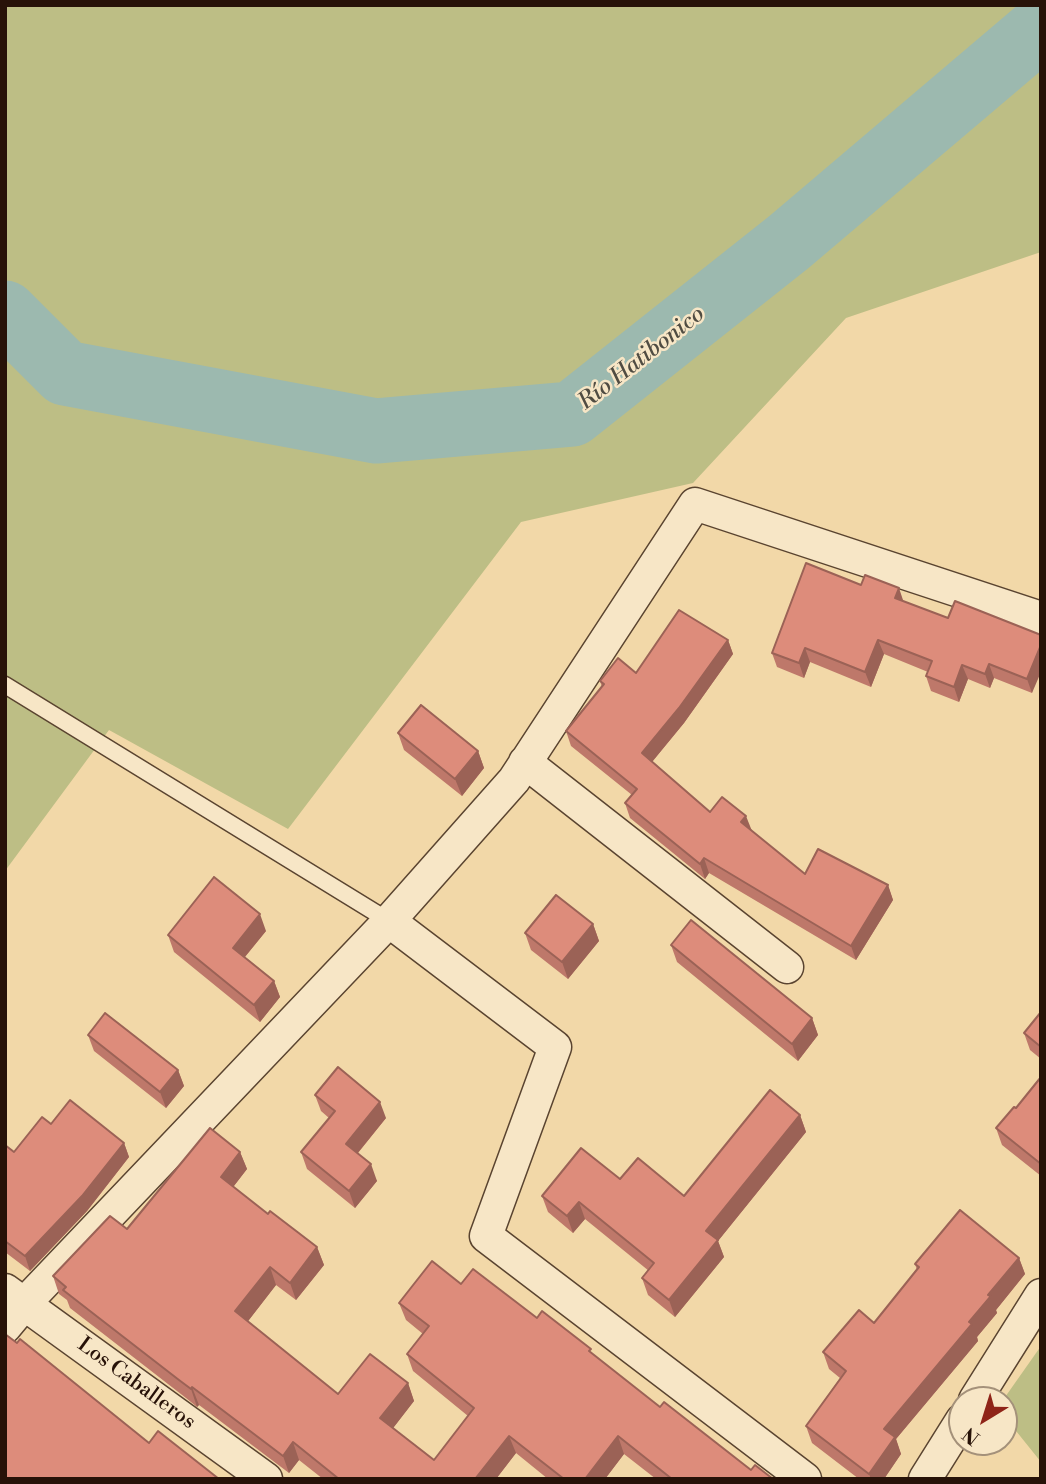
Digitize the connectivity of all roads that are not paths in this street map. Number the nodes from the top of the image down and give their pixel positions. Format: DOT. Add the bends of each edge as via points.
graph roads {
  1 [pos="1041,618"];
  2 [pos="5,685"];
  3 [pos="525,762"];
  4 [pos="389,921"];
  5 [pos="787,967"];
  6 [pos="1041,1295"];
  7 [pos="12,1307"];
  8 [pos="984,1386"];
  9 [pos="948,1442"];
  10 [pos="265,1479"];
  11 [pos="805,1479"];
  12 [pos="925,1479"];
  1 -- 3 [label="street" via="695,504"];
  2 -- 4 [label="lane"];
  3 -- 4 [label="street"];
  3 -- 5 [label="street"];
  4 -- 7 [label="street"];
  4 -- 11 [label="street" via="555,1047 486,1236"];
  6 -- 8 [label="street"];
  7 -- 10 [label="street, Los Caballeros"];
  9 -- 12 [label="street"];
}
